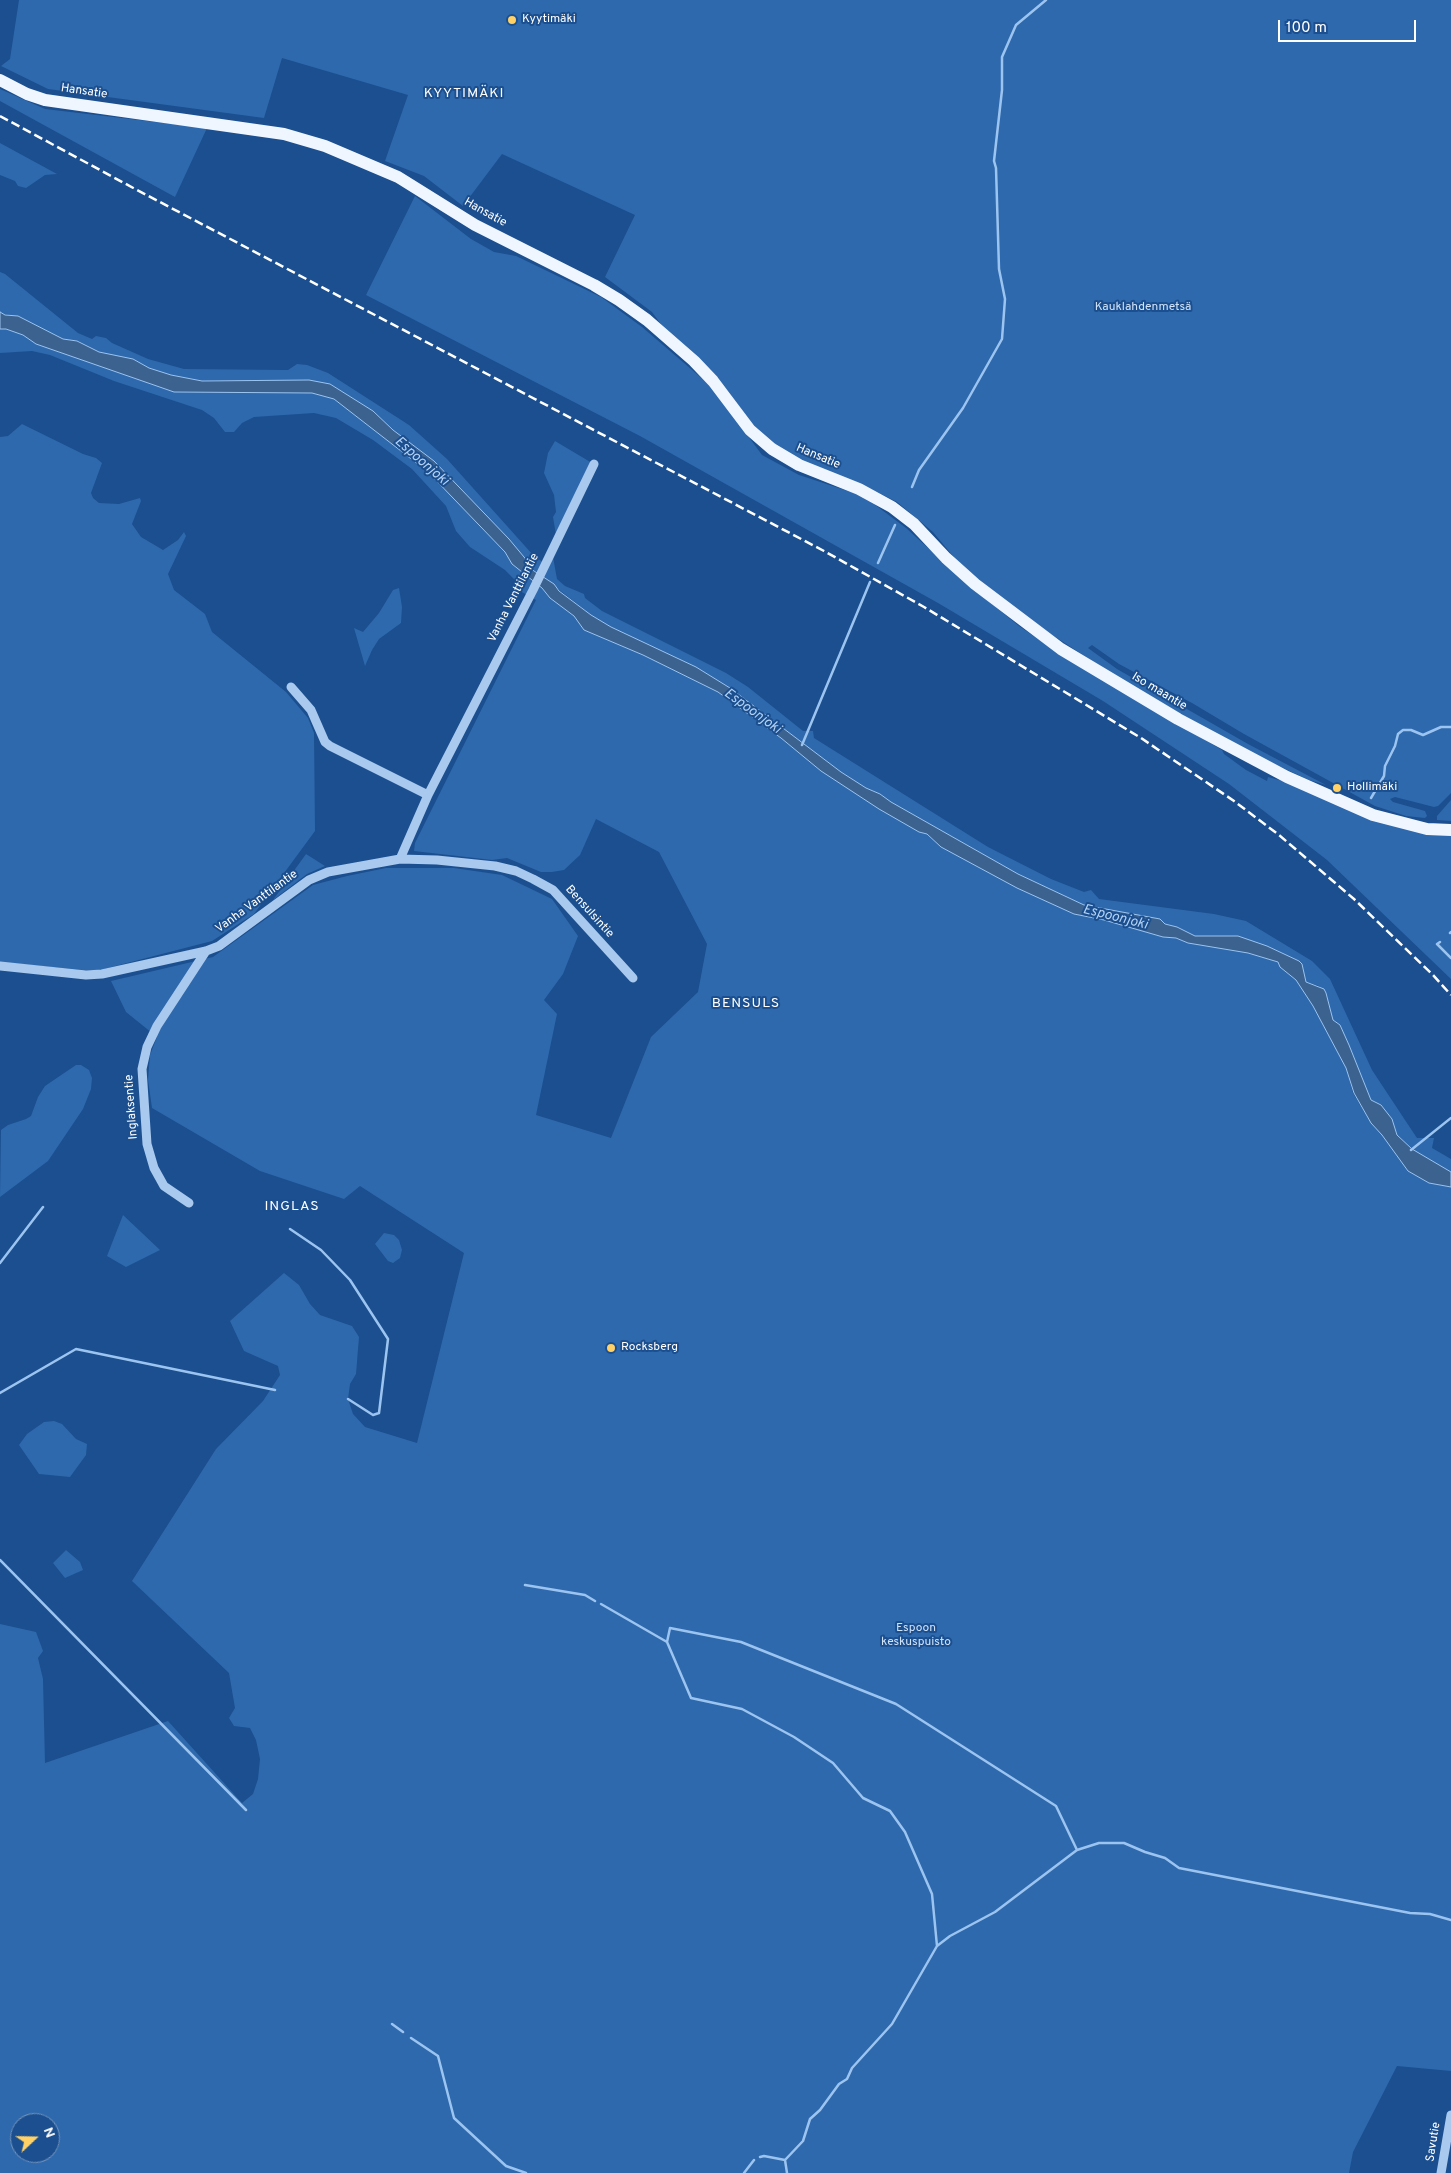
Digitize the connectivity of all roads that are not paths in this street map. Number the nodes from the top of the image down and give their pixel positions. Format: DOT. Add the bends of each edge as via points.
graph roads {
  1 [pos="0,80"];
  2 [pos="594,464"];
  3 [pos="892,507"];
  4 [pos="291,687"];
  5 [pos="428,795"];
  6 [pos="1451,830"];
  7 [pos="400,859"];
  8 [pos="206,950"];
  9 [pos="0,966"];
  10 [pos="633,978"];
  11 [pos="189,1203"];
  12 [pos="1451,2115"];
  13 [pos="1441,2173"];
  1 -- 3 [label="main road, Hansatie" via="45,100 284,134 325,146 390,174 475,225 594,284 619,300 694,361 750,430 772,450"];
  2 -- 5 [label="street, Vanha Vanttilantie"];
  3 -- 6 [label="main road, Iso maantie" via="975,584 1028,626 1178,719 1287,777 1373,815 1420,827"];
  4 -- 5 [label="street" via="311,710 325,742 330,746"];
  5 -- 7 [label="street, Vanha Vanttilantie"];
  7 -- 8 [label="street, Vanha Vanttilantie" via="328,872 309,880 219,946"];
  7 -- 10 [label="street, Bensulsintie" via="495,866 533,879 553,890"];
  8 -- 9 [label="street, Vanha Vanttilantie" via="102,974"];
  8 -- 11 [label="street, Inglaksentie" via="158,1026 147,1047 142,1069 147,1144 154,1168 164,1186"];
  12 -- 13 [label="street, Savutie"];
}
